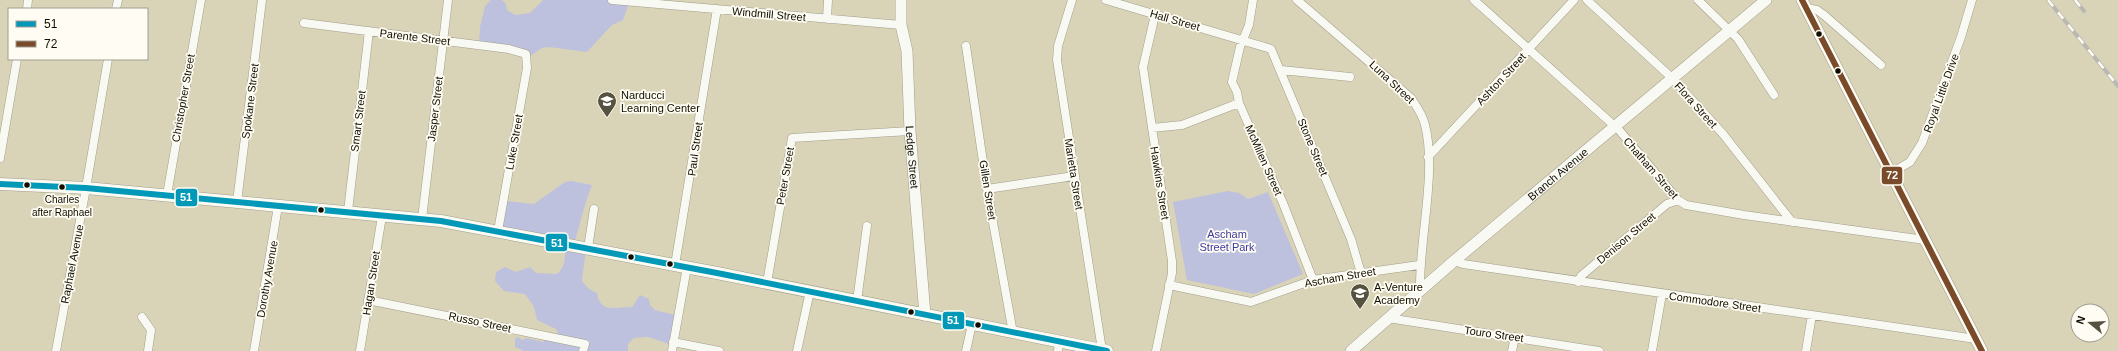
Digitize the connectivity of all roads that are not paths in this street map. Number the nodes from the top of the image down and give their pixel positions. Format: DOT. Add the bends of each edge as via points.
graph roads {
  1 [pos="201,0"];
  2 [pos="262,0"];
  3 [pos="448,0"];
  4 [pos="612,0"];
  5 [pos="828,0"];
  6 [pos="901,0"];
  7 [pos="1072,0"];
  8 [pos="1106,0"];
  9 [pos="1253,0"];
  10 [pos="1297,0"];
  11 [pos="1474,0"];
  12 [pos="1574,0"];
  13 [pos="1587,0"];
  14 [pos="1698,0"];
  15 [pos="1766,0"];
  16 [pos="1972,0"];
  17 [pos="1804,4"];
  18 [pos="717,9"];
  19 [pos="1155,15"];
  20 [pos="827,19"];
  21 [pos="304,23"];
  22 [pos="901,25"];
  23 [pos="1730,30"];
  24 [pos="369,31"];
  25 [pos="443,40"];
  26 [pos="1244,40"];
  27 [pos="966,46"];
  28 [pos="1529,48"];
  29 [pos="526,54"];
  30 [pos="17,60"];
  31 [pos="108,60"];
  32 [pos="1881,65"];
  33 [pos="1281,70"];
  34 [pos="1350,77"];
  35 [pos="1672,78"];
  36 [pos="1774,95"];
  37 [pos="1239,103"];
  38 [pos="1614,126"];
  39 [pos="1152,128"];
  40 [pos="910,131"];
  41 [pos="1428,157"];
  42 [pos="0,158"];
  43 [pos="1891,173"];
  44 [pos="1074,176"];
  45 [pos="0,184"];
  46 [pos="86,188"];
  47 [pos="987,189"];
  48 [pos="167,196"];
  49 [pos="1678,200"];
  50 [pos="238,202"];
  51 [pos="278,206"];
  52 [pos="594,209"];
  53 [pos="348,211"];
  54 [pos="382,216"];
  55 [pos="422,219"];
  56 [pos="1792,222"];
  57 [pos="867,226"];
  58 [pos="498,231"];
  59 [pos="1925,240"];
  60 [pos="588,248"];
  61 [pos="1454,260"];
  62 [pos="1419,265"];
  63 [pos="681,266"];
  64 [pos="1361,273"];
  65 [pos="1313,280"];
  66 [pos="1578,282"];
  67 [pos="767,283"];
  68 [pos="1169,285"];
  69 [pos="1420,290"];
  70 [pos="810,291"];
  71 [pos="1662,294"];
  72 [pos="368,300"];
  73 [pos="857,301"];
  74 [pos="925,315"];
  75 [pos="1812,315"];
  76 [pos="142,317"];
  77 [pos="1388,318"];
  78 [pos="972,324"];
  79 [pos="1013,333"];
  80 [pos="1515,337"];
  81 [pos="1976,339"];
  82 [pos="673,342"];
  83 [pos="1058,346"];
  84 [pos="1104,350"];
  85 [pos="56,351"];
  86 [pos="148,351"];
  87 [pos="254,351"];
  88 [pos="360,351"];
  89 [pos="584,351"];
  90 [pos="672,351"];
  91 [pos="719,351"];
  92 [pos="797,351"];
  93 [pos="966,351"];
  94 [pos="1156,351"];
  95 [pos="1351,351"];
  96 [pos="1512,351"];
  97 [pos="1599,351"];
  98 [pos="1652,351"];
  99 [pos="1806,351"];
  100 [pos="1982,351"];
  1 -- 48 [label="street, Christopher Street"];
  2 -- 50 [label="street, Spokane Street"];
  3 -- 25 [label="street, Jasper Street"];
  4 -- 18 [label="street, Windmill Street"];
  5 -- 20 [label="street"];
  6 -- 22 [label="main road, Ledge Street"];
  7 -- 44 [label="street, Marietta Street" via="1057,52"];
  8 -- 19 [label="street, Hall Street"];
  9 -- 26 [label="street, McMillen Street"];
  10 -- 41 [label="street, Luna Street" via="1411,98 1425,124"];
  11 -- 28 [label="street, Chatham Street"];
  12 -- 28 [label="street, Ashton Street"];
  13 -- 35 [label="street, Flora Street"];
  14 -- 23 [label="street"];
  15 -- 23 [label="main road, Branch Avenue"];
  16 -- 43 [label="street, Royal Little Drive" via="1922,143 1910,162"];
  17 -- 32 [label="street" via="1824,15"];
  17 -- 43 [label="main road"];
  18 -- 20 [label="street, Windmill Street"];
  18 -- 63 [label="street, Paul Street"];
  19 -- 26 [label="street, Hall Street"];
  19 -- 39 [label="street, Hawkins Street" via="1143,67"];
  20 -- 22 [label="street, Windmill Street"];
  21 -- 24 [label="street, Parente Street"];
  22 -- 40 [label="main road, Ledge Street" via="907,51"];
  23 -- 35 [label="main road, Branch Avenue"];
  23 -- 36 [label="street"];
  24 -- 25 [label="street, Parente Street"];
  24 -- 53 [label="street, Smart Street"];
  25 -- 29 [label="street, Parente Street" via="509,49"];
  25 -- 55 [label="street, Jasper Street"];
  26 -- 33 [label="street, Stone Street" via="1272,49"];
  26 -- 37 [label="street, McMillen Street" via="1232,82"];
  27 -- 47 [label="street, Gillen Street"];
  28 -- 38 [label="street, Chatham Street"];
  28 -- 41 [label="street, Ashton Street"];
  29 -- 58 [label="street, Luke Street" via="527,68"];
  30 -- 42 [label="street"];
  31 -- 46 [label="street, Raphael Avenue"];
  33 -- 34 [label="street"];
  33 -- 64 [label="street, Stone Street" via="1351,238"];
  35 -- 38 [label="main road, Branch Avenue"];
  35 -- 56 [label="street, Flora Street" via="1723,134"];
  37 -- 39 [label="street" via="1182,125"];
  37 -- 65 [label="street, McMillen Street"];
  38 -- 49 [label="street, Chatham Street"];
  38 -- 61 [label="main road, Branch Avenue"];
  39 -- 68 [label="street, Hawkins Street" via="1172,261"];
  40 -- 67 [label="street, Peter Street" via="792,138"];
  40 -- 74 [label="main road, Ledge Street"];
  41 -- 62 [label="street, Luna Street"];
  43 -- 59 [label="main road"];
  44 -- 47 [label="street"];
  44 -- 84 [label="street, Marietta Street"];
  45 -- 46 [label="main road"];
  46 -- 48 [label="main road"];
  46 -- 85 [label="street, Raphael Avenue"];
  47 -- 79 [label="street, Gillen Street"];
  48 -- 50 [label="main road"];
  49 -- 56 [label="street, Chatham Street" via="1686,205"];
  49 -- 66 [label="street, Denison Street" via="1668,204 1581,276"];
  50 -- 51 [label="main road"];
  51 -- 53 [label="main road"];
  51 -- 87 [label="street, Dorothy Avenue"];
  52 -- 60 [label="street"];
  53 -- 54 [label="main road"];
  54 -- 55 [label="main road"];
  54 -- 72 [label="street, Hagan Street"];
  55 -- 58 [label="main road"];
  56 -- 59 [label="street, Chatham Street"];
  57 -- 73 [label="street"];
  58 -- 60 [label="main road"];
  59 -- 81 [label="main road"];
  60 -- 63 [label="main road"];
  61 -- 66 [label="street, Commodore Street" via="1463,264"];
  61 -- 69 [label="main road, Branch Avenue"];
  62 -- 64 [label="street, Ascham Street"];
  62 -- 69 [label="street, Luna Street"];
  63 -- 67 [label="main road"];
  63 -- 82 [label="street, Paul Street"];
  64 -- 65 [label="street, Ascham Street"];
  65 -- 68 [label="street, Ascham Street" via="1251,302"];
  66 -- 71 [label="street, Commodore Street"];
  67 -- 70 [label="main road"];
  68 -- 94 [label="street, Hawkins Street"];
  69 -- 77 [label="main road, Branch Avenue"];
  70 -- 73 [label="main road"];
  70 -- 92 [label="street"];
  71 -- 75 [label="street, Commodore Street"];
  71 -- 98 [label="street"];
  72 -- 88 [label="street, Hagan Street"];
  72 -- 89 [label="street, Russo Street" via="585,344"];
  73 -- 74 [label="main road"];
  74 -- 78 [label="main road"];
  75 -- 81 [label="street, Commodore Street"];
  75 -- 99 [label="street"];
  76 -- 86 [label="street" via="151,330"];
  77 -- 80 [label="street, Touro Street"];
  77 -- 95 [label="main road, Branch Avenue"];
  78 -- 79 [label="main road"];
  78 -- 93 [label="street"];
  79 -- 83 [label="main road"];
  80 -- 96 [label="street"];
  80 -- 97 [label="street, Touro Street"];
  81 -- 100 [label="main road"];
  82 -- 90 [label="street, Paul Street"];
  82 -- 91 [label="street"];
  83 -- 84 [label="main road"];
}
